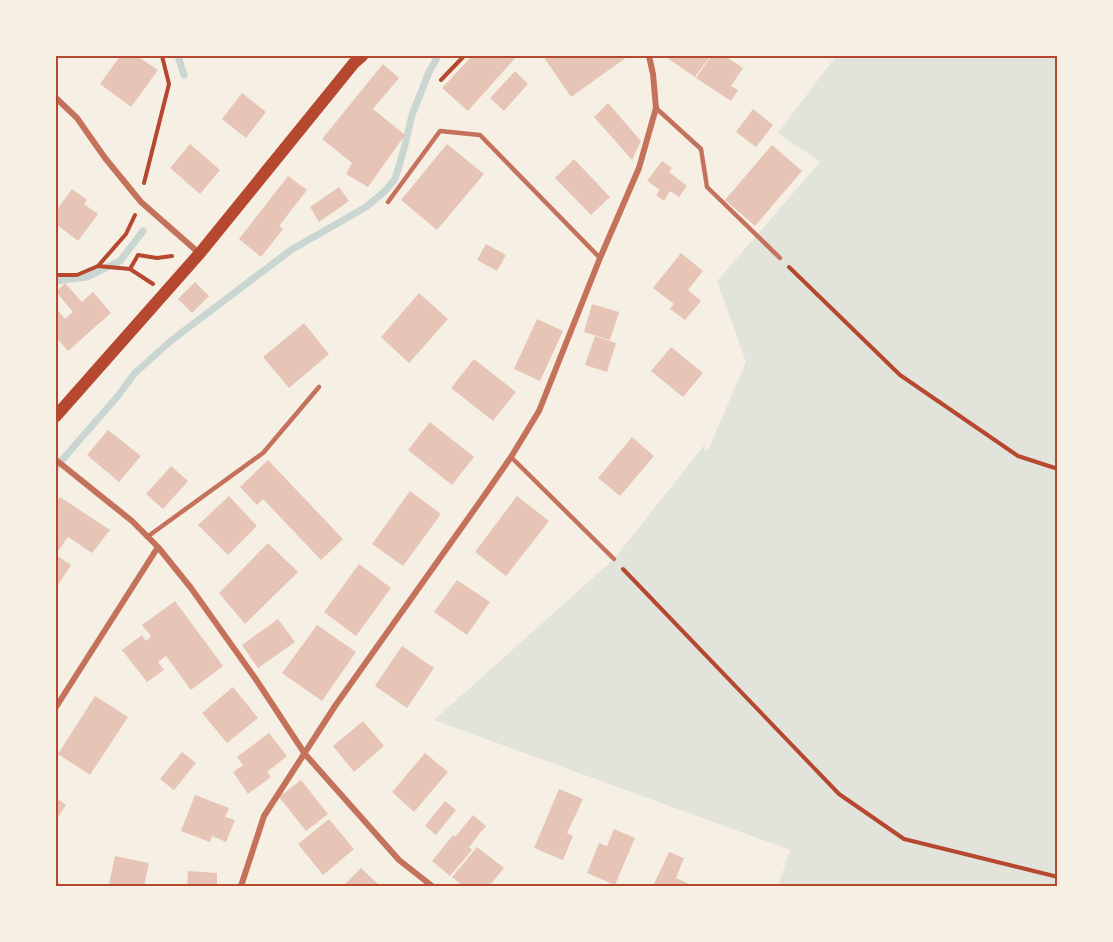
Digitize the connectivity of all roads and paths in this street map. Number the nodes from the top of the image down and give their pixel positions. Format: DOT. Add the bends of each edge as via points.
graph roads {
  1 [pos="162,56"];
  2 [pos="362,56"];
  3 [pos="464,56"];
  4 [pos="649,56"];
  5 [pos="441,80"];
  6 [pos="56,98"];
  7 [pos="656,108"];
  8 [pos="141,202"];
  9 [pos="388,202"];
  10 [pos="200,253"];
  11 [pos="600,258"];
  12 [pos="780,258"];
  13 [pos="98,266"];
  14 [pos="130,269"];
  15 [pos="56,275"];
  16 [pos="166,292"];
  17 [pos="319,387"];
  18 [pos="56,417"];
  19 [pos="511,457"];
  20 [pos="56,460"];
  21 [pos="1058,469"];
  22 [pos="147,537"];
  23 [pos="158,547"];
  24 [pos="614,559"];
  25 [pos="56,707"];
  26 [pos="305,754"];
  27 [pos="1058,877"];
  28 [pos="241,886"];
  29 [pos="432,886"];
  1 -- 8 [label="path" via="169,84"];
  2 -- 10 [label="main road"];
  3 -- 5 [label="path"];
  4 -- 7 [label="street"];
  6 -- 8 [label="street" via="77,118"];
  7 -- 11 [label="street" via="639,168"];
  7 -- 12 [label="lane" via="701,149 707,187"];
  8 -- 10 [label="street"];
  8 -- 13 [label="path" via="126,234"];
  9 -- 11 [label="lane" via="441,131 480,135"];
  10 -- 14 [label="path" via="157,258 138,255"];
  10 -- 16 [label="main road"];
  11 -- 19 [label="street" via="539,411"];
  12 -- 21 [label="path" via="900,375 1018,456"];
  13 -- 14 [label="path"];
  13 -- 15 [label="path" via="77,275"];
  14 -- 16 [label="path"];
  16 -- 18 [label="main road"];
  17 -- 22 [label="lane" via="263,453"];
  19 -- 24 [label="lane"];
  19 -- 26 [label="street"];
  20 -- 22 [label="street"];
  22 -- 23 [label="street"];
  23 -- 25 [label="street"];
  23 -- 26 [label="street" via="198,597"];
  24 -- 27 [label="path" via="839,794 904,839"];
  26 -- 28 [label="street" via="264,816"];
  26 -- 29 [label="street" via="399,860"];
}
